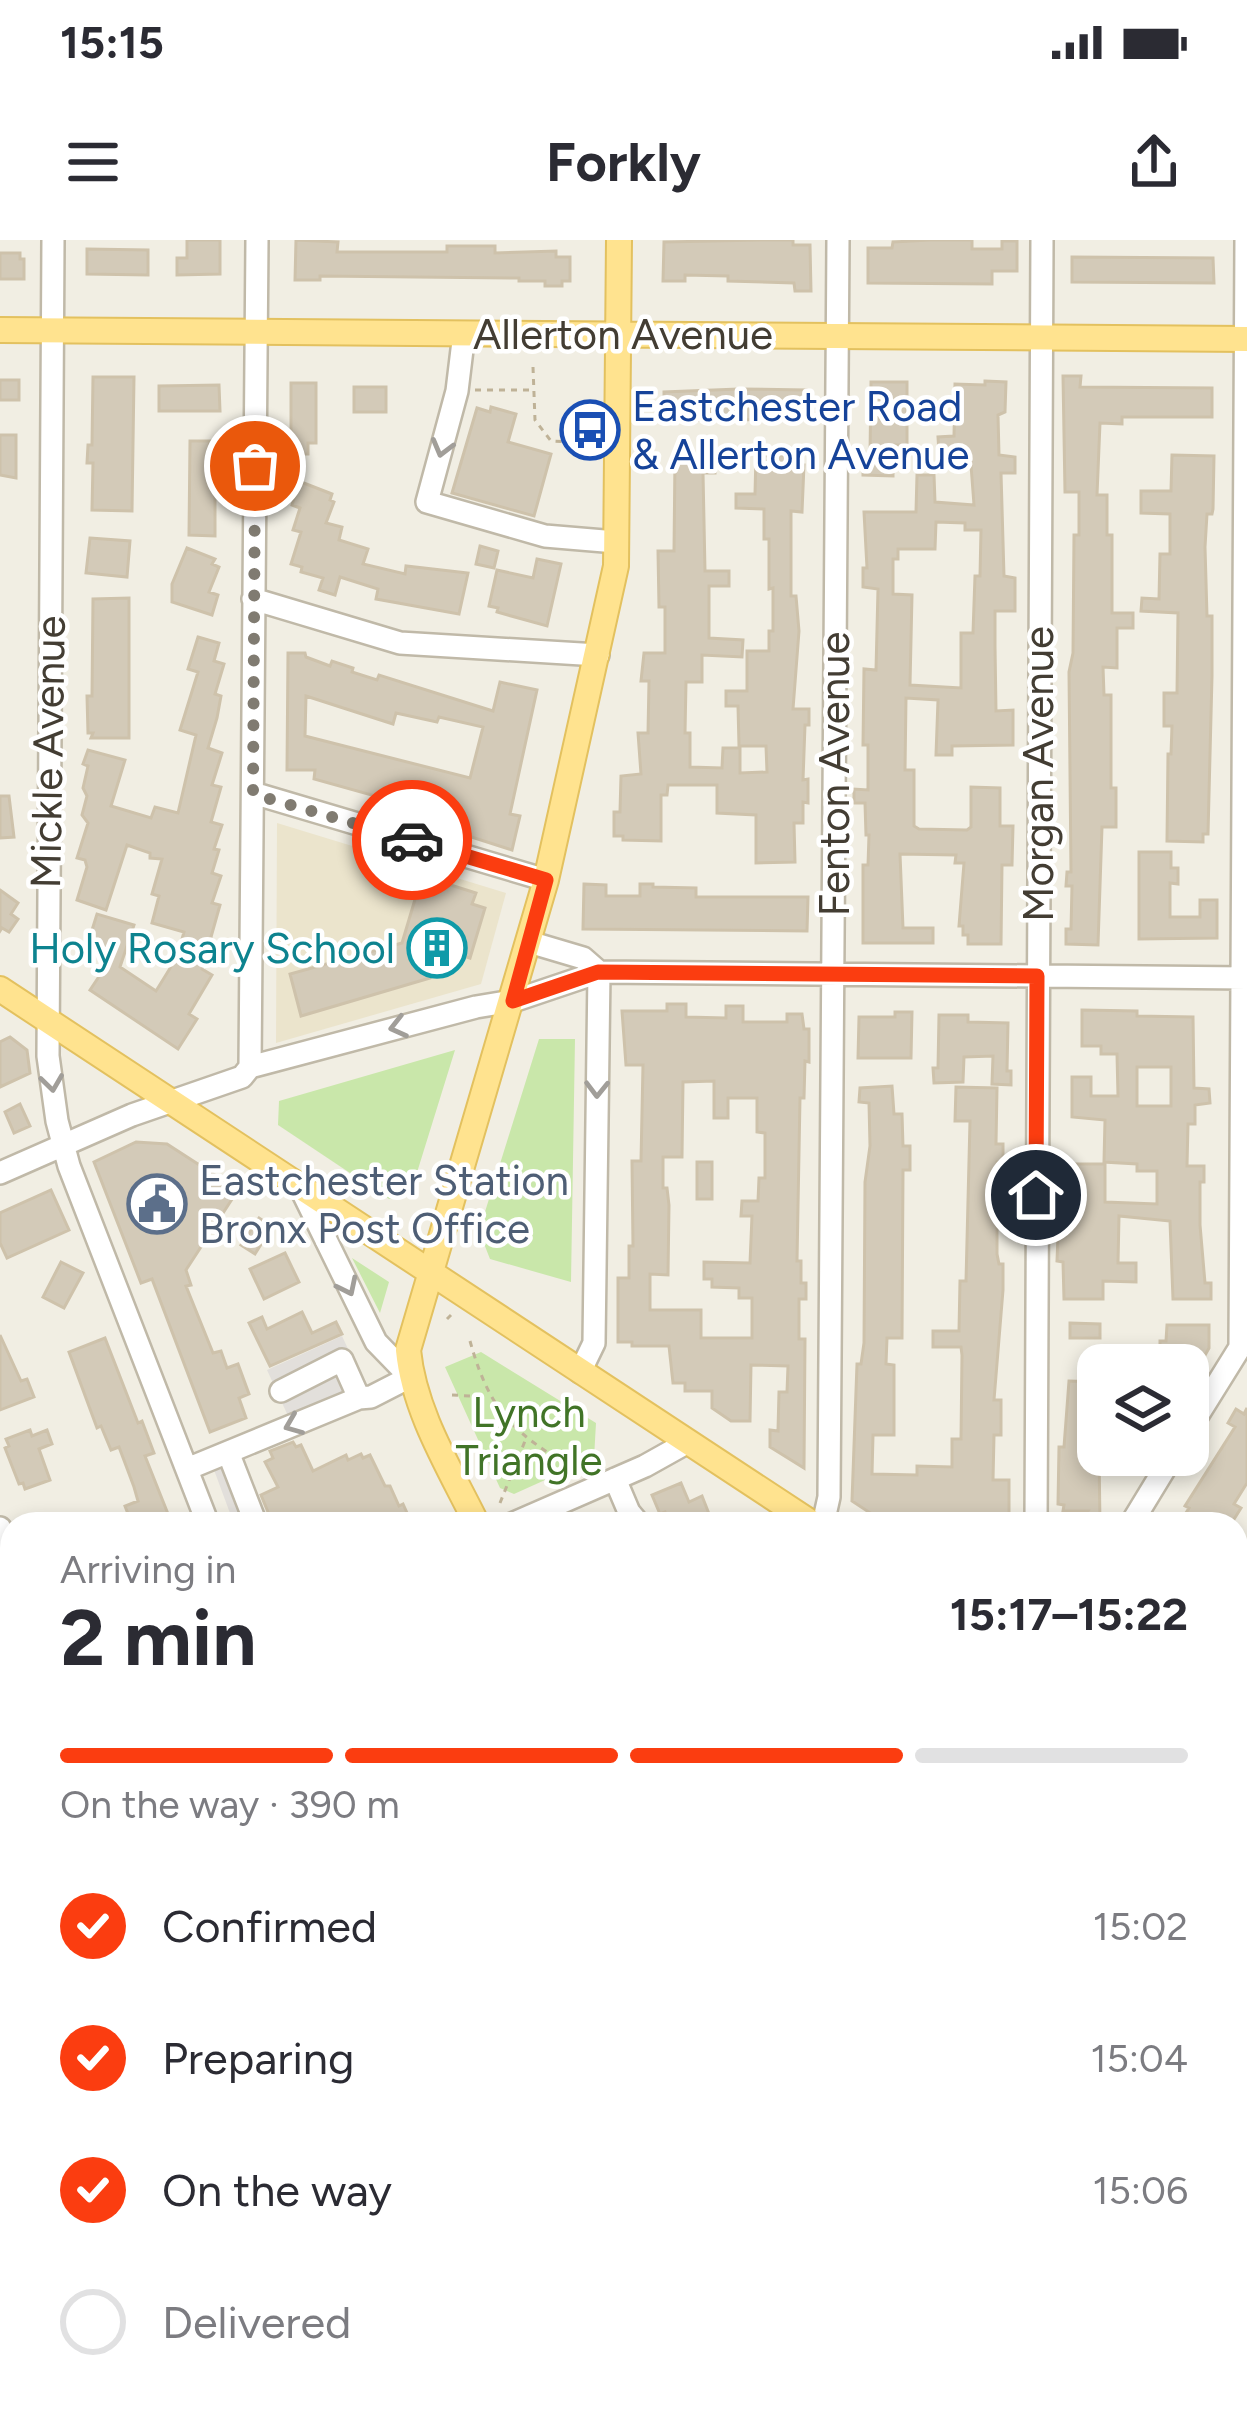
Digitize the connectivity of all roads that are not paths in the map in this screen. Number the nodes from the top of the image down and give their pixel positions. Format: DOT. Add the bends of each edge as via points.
graph roads {
  1 [pos="53,240"];
  2 [pos="256,240"];
  3 [pos="619,240"];
  4 [pos="838,240"];
  5 [pos="1042,240"];
  6 [pos="1246,240"];
  7 [pos="0,329"];
  8 [pos="53,330"];
  9 [pos="256,332"];
  10 [pos="464,333"];
  11 [pos="618,334"];
  12 [pos="837,336"];
  13 [pos="1041,337"];
  14 [pos="1246,339"];
  15 [pos="616,542"];
  16 [pos="253,599"];
  17 [pos="598,655"];
  18 [pos="253,794"];
  19 [pos="546,880"];
  20 [pos="529,942"];
  21 [pos="598,972"];
  22 [pos="832,974"];
  23 [pos="1037,976"];
  24 [pos="1244,978"];
  25 [pos="0,988"];
  26 [pos="513,1001"];
  27 [pos="47,1020"];
  28 [pos="250,1067"];
  29 [pos="170,1101"];
  30 [pos="63,1145"];
  31 [pos="0,1173"];
  32 [pos="300,1187"];
  33 [pos="429,1270"];
  34 [pos="1244,1341"];
  35 [pos="580,1372"];
  36 [pos="410,1377"];
  37 [pos="281,1391"];
  38 [pos="1209,1397"];
  39 [pos="358,1398"];
  40 [pos="688,1442"];
  41 [pos="228,1452"];
  42 [pos="187,1469"];
  43 [pos="1160,1476"];
  44 [pos="615,1479"];
  45 [pos="203,1512"];
  46 [pos="251,1512"];
  47 [pos="472,1512"];
  48 [pos="539,1512"];
  49 [pos="629,1512"];
  50 [pos="795,1512"];
  51 [pos="826,1512"];
  52 [pos="1036,1512"];
  53 [pos="1138,1512"];
  1 -- 8 [label="street, Mickle Avenue"];
  2 -- 9 [label="street"];
  3 -- 11 [label="main road"];
  4 -- 12 [label="street, Fenton Avenue"];
  5 -- 13 [label="street, Morgan Avenue"];
  6 -- 14 [label="street"];
  7 -- 8 [label="main road, Allerton Avenue"];
  8 -- 9 [label="main road, Allerton Avenue"];
  8 -- 27 [label="street, Mickle Avenue"];
  9 -- 10 [label="main road, Allerton Avenue"];
  9 -- 16 [label="street"];
  10 -- 11 [label="main road, Allerton Avenue"];
  10 -- 15 [label="street, one-way" via="427,502 545,536"];
  11 -- 12 [label="main road, Allerton Avenue"];
  11 -- 15 [label="main road"];
  12 -- 13 [label="main road, Allerton Avenue"];
  12 -- 22 [label="street, Fenton Avenue"];
  13 -- 14 [label="main road, Allerton Avenue"];
  13 -- 23 [label="street, Morgan Avenue"];
  14 -- 24 [label="street"];
  15 -- 17 [label="main road"];
  16 -- 17 [label="street" via="400,643"];
  16 -- 18 [label="street"];
  17 -- 19 [label="main road"];
  18 -- 19 [label="street"];
  18 -- 28 [label="street"];
  19 -- 20 [label="main road"];
  20 -- 21 [label="street" via="583,958"];
  20 -- 26 [label="main road"];
  21 -- 22 [label="street"];
  21 -- 26 [label="street"];
  21 -- 35 [label="street, one-way" via="594,1343"];
  22 -- 23 [label="street"];
  22 -- 51 [label="street, Fenton Avenue"];
  23 -- 24 [label="street"];
  23 -- 52 [label="street, Morgan Avenue"];
  24 -- 34 [label="street"];
  25 -- 27 [label="main road"];
  26 -- 28 [label="street, one-way"];
  26 -- 33 [label="main road"];
  27 -- 29 [label="main road"];
  27 -- 30 [label="street, Mickle Avenue, one-way"];
  28 -- 29 [label="street" via="242,1077"];
  29 -- 30 [label="street"];
  29 -- 32 [label="main road"];
  30 -- 31 [label="street"];
  30 -- 42 [label="street, Mickle Avenue"];
  32 -- 33 [label="main road"];
  32 -- 36 [label="street, one-way" via="376,1342"];
  33 -- 35 [label="main road"];
  33 -- 36 [label="main road" via="411,1332"];
  34 -- 38 [label="street"];
  35 -- 40 [label="main road"];
  36 -- 39 [label="street"];
  36 -- 47 [label="main road"];
  37 -- 39 [label="street" via="342,1360"];
  39 -- 41 [label="street, one-way"];
  40 -- 44 [label="street"];
  40 -- 50 [label="main road"];
  41 -- 42 [label="street"];
  41 -- 46 [label="street"];
  42 -- 45 [label="street, Mickle Avenue"];
  43 -- 53 [label="street"];
  44 -- 48 [label="street"];
  44 -- 49 [label="street"];
}
